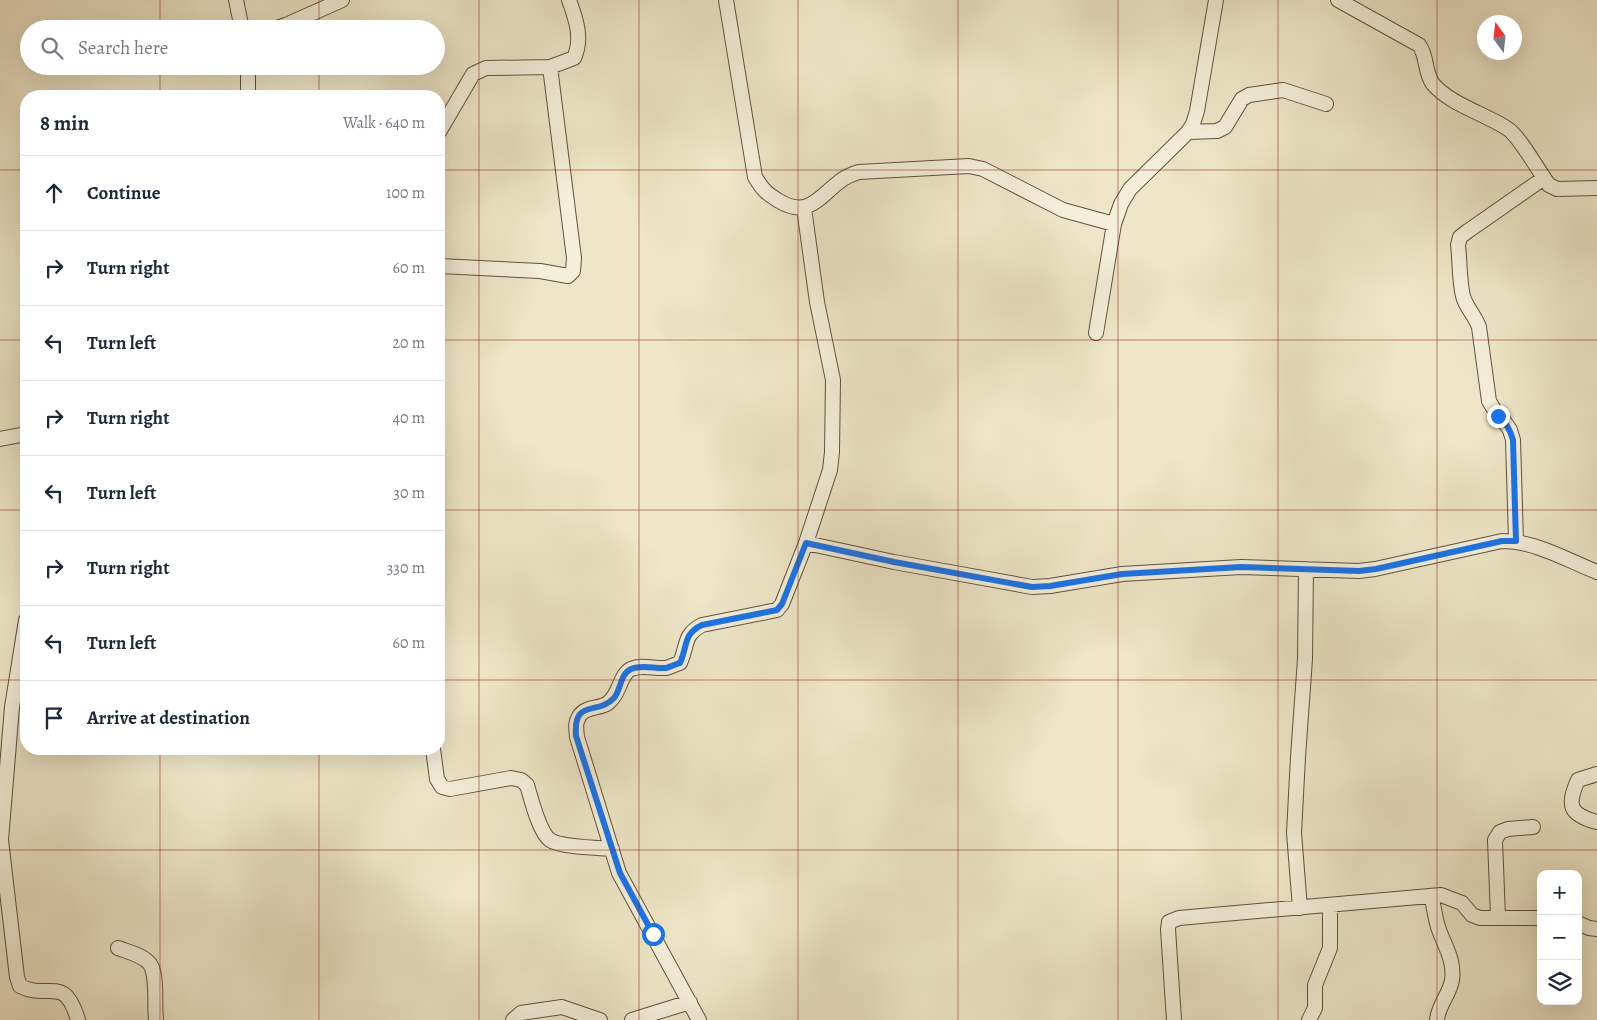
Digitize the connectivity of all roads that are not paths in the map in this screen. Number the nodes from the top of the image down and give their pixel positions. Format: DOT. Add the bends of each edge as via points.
graph roads {
  1 [pos="236,0"];
  2 [pos="342,0"];
  3 [pos="569,0"];
  4 [pos="726,0"];
  5 [pos="1216,0"];
  6 [pos="1338,0"];
  7 [pos="240,20"];
  8 [pos="297,20"];
  9 [pos="550,67"];
  10 [pos="248,75"];
  11 [pos="248,90"];
  12 [pos="1326,104"];
  13 [pos="445,122"];
  14 [pos="1188,132"];
  15 [pos="1544,178"];
  16 [pos="1597,188"];
  17 [pos="804,208"];
  18 [pos="1114,224"];
  19 [pos="445,266"];
  20 [pos="1096,333"];
  21 [pos="20,435"];
  22 [pos="0,439"];
  23 [pos="1516,541"];
  24 [pos="806,543"];
  25 [pos="1306,569"];
  26 [pos="1597,572"];
  27 [pos="20,657"];
  28 [pos="434,755"];
  29 [pos="1597,774"];
  30 [pos="1597,822"];
  31 [pos="1533,827"];
  32 [pos="612,849"];
  33 [pos="1431,896"];
  34 [pos="1330,905"];
  35 [pos="1300,908"];
  36 [pos="1498,918"];
  37 [pos="1537,918"];
  38 [pos="1582,925"];
  39 [pos="1597,929"];
  40 [pos="118,948"];
  41 [pos="690,1002"];
  42 [pos="545,1014"];
  43 [pos="78,1020"];
  44 [pos="156,1020"];
  45 [pos="513,1020"];
  46 [pos="600,1020"];
  47 [pos="632,1020"];
  48 [pos="699,1020"];
  49 [pos="1174,1020"];
  50 [pos="1309,1020"];
  51 [pos="1437,1020"];
  1 -- 7 [label="street"];
  2 -- 8 [label="street"];
  3 -- 9 [label="street" via="576,18 578,48 574,58"];
  4 -- 17 [label="street" via="756,177 764,192 789,207"];
  5 -- 14 [label="street" via="1197,111"];
  6 -- 15 [label="street" via="1419,45 1432,82 1449,97 1512,132"];
  9 -- 13 [label="street" via="486,68 473,74"];
  9 -- 19 [label="street" via="574,258 573,272 568,276 540,271"];
  10 -- 11 [label="street"];
  12 -- 14 [label="street" via="1284,90 1249,95 1242,99 1226,127 1217,131"];
  14 -- 18 [label="street" via="1130,189"];
  15 -- 16 [label="street" via="1557,189"];
  15 -- 23 [label="street" via="1460,237 1458,245 1462,295 1479,327 1487,394 1513,440"];
  17 -- 18 [label="street" via="816,203 839,181 859,172 969,166 984,169 1063,210"];
  17 -- 24 [label="street" via="834,395 830,470"];
  18 -- 20 [label="street"];
  21 -- 22 [label="street"];
  23 -- 25 [label="street" via="1502,541 1376,569"];
  23 -- 26 [label="street"];
  24 -- 25 [label="street" via="1032,587 1141,572 1241,567"];
  24 -- 32 [label="street" via="777,610 702,625 692,630 680,663 666,668 641,666 629,669 615,696 606,704 582,712 575,722 576,736"];
  25 -- 35 [label="street" via="1305,659 1294,833"];
  27 -- 43 [label="street" via="12,707 1,840 16,977 20,986 27,989 58,991 68,996"];
  28 -- 32 [label="street" via="437,779 442,787 450,789 511,778 521,780 527,785 548,839"];
  29 -- 30 [label="street" via="1578,780 1572,792 1572,806 1575,814"];
  31 -- 36 [label="street" via="1508,829 1500,832 1495,840"];
  32 -- 41 [label="street" via="624,881"];
  33 -- 34 [label="street"];
  33 -- 36 [label="street" via="1442,895 1462,903 1472,916"];
  33 -- 51 [label="street" via="1454,971"];
  34 -- 35 [label="street"];
  34 -- 50 [label="street" via="1330,948 1315,986 1315,1008"];
  35 -- 49 [label="street" via="1179,918 1170,922"];
  36 -- 37 [label="street"];
  38 -- 39 [label="street"];
  40 -- 44 [label="street" via="150,965 154,975"];
  41 -- 47 [label="street"];
  41 -- 48 [label="street"];
  42 -- 45 [label="street" via="521,1013"];
  42 -- 46 [label="street" via="562,1006"];
}
